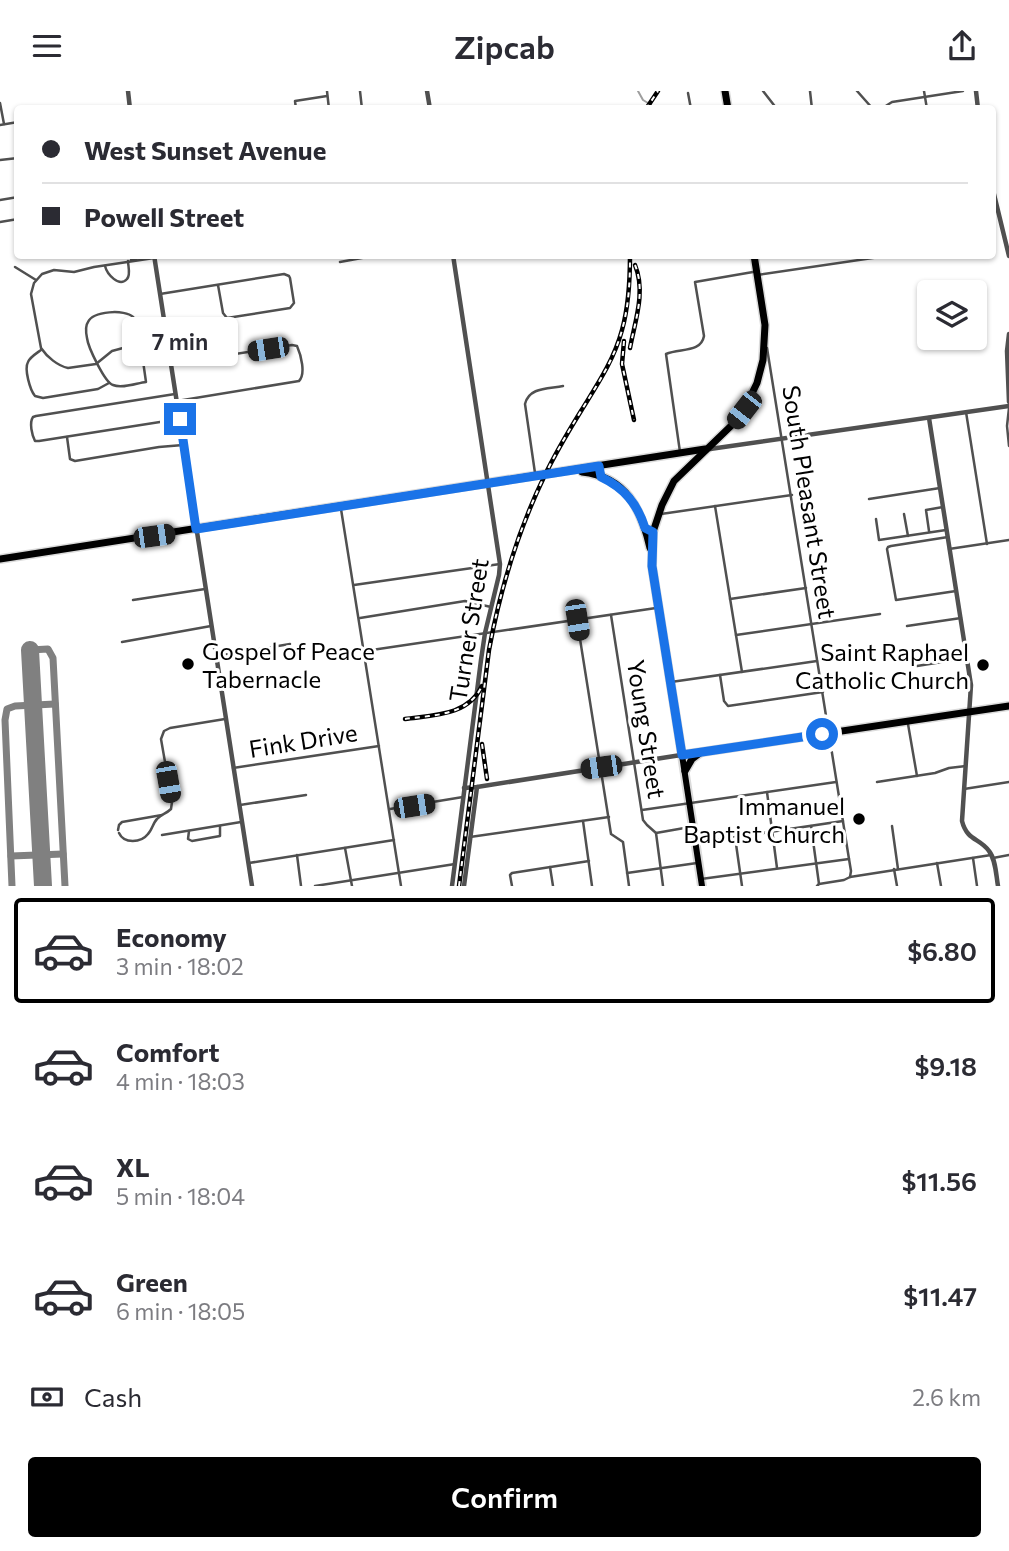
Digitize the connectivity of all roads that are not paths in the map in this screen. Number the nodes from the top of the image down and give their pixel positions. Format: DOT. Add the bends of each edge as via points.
graph roads {
  1 [pos="327,91"];
  2 [pos="763,91"];
  3 [pos="857,91"];
  4 [pos="924,91"];
  5 [pos="963,91"];
  6 [pos="688,93"];
  7 [pos="327,96"];
  8 [pos="925,97"];
  9 [pos="0,103"];
  10 [pos="296,105"];
  11 [pos="328,105"];
  12 [pos="690,105"];
  13 [pos="774,105"];
  14 [pos="869,105"];
  15 [pos="887,105"];
  16 [pos="926,105"];
  17 [pos="2,125"];
  18 [pos="996,202"];
  19 [pos="1009,255"];
  20 [pos="138,259"];
  21 [pos="154,259"];
  22 [pos="356,259"];
  23 [pos="454,259"];
  24 [pos="755,259"];
  25 [pos="863,259"];
  26 [pos="128,261"];
  27 [pos="340,262"];
  28 [pos="104,265"];
  29 [pos="15,267"];
  30 [pos="757,273"];
  31 [pos="36,280"];
  32 [pos="218,285"];
  33 [pos="160,294"];
  34 [pos="1009,334"];
  35 [pos="766,340"];
  36 [pos="136,344"];
  37 [pos="41,350"];
  38 [pos="98,363"];
  39 [pos="171,363"];
  40 [pos="109,383"];
  41 [pos="563,386"];
  42 [pos="176,398"];
  43 [pos="1009,405"];
  44 [pos="966,412"];
  45 [pos="929,418"];
  46 [pos="180,419"];
  47 [pos="67,437"];
  48 [pos="783,439"];
  49 [pos="184,445"];
  50 [pos="1009,446"];
  51 [pos="705,449"];
  52 [pos="681,453"];
  53 [pos="670,455"];
  54 [pos="597,466"];
  55 [pos="567,471"];
  56 [pos="683,471"];
  57 [pos="599,476"];
  58 [pos="536,477"];
  59 [pos="488,484"];
  60 [pos="940,488"];
  61 [pos="792,495"];
  62 [pos="869,499"];
  63 [pos="715,506"];
  64 [pos="341,507"];
  65 [pos="943,507"];
  66 [pos="904,514"];
  67 [pos="658,515"];
  68 [pos="876,519"];
  69 [pos="196,529"];
  70 [pos="649,530"];
  71 [pos="946,530"];
  72 [pos="929,533"];
  73 [pos="908,536"];
  74 [pos="947,537"];
  75 [pos="1009,540"];
  76 [pos="987,544"];
  77 [pos="949,549"];
  78 [pos="0,559"];
  79 [pos="500,564"];
  80 [pos="353,585"];
  81 [pos="806,588"];
  82 [pos="205,589"];
  83 [pos="956,590"];
  84 [pos="730,599"];
  85 [pos="133,600"];
  86 [pos="491,607"];
  87 [pos="659,607"];
  88 [pos="880,614"];
  89 [pos="611,615"];
  90 [pos="359,618"];
  91 [pos="961,618"];
  92 [pos="577,620"];
  93 [pos="812,624"];
  94 [pos="907,626"];
  95 [pos="211,627"];
  96 [pos="485,633"];
  97 [pos="736,635"];
  98 [pos="122,642"];
  99 [pos="290,644"];
  100 [pos="364,651"];
  101 [pos="215,656"];
  102 [pos="967,658"];
  103 [pos="818,661"];
  104 [pos="917,666"];
  105 [pos="741,672"];
  106 [pos="720,675"];
  107 [pos="671,682"];
  108 [pos="823,692"];
  109 [pos="1009,706"];
  110 [pos="971,712"];
  111 [pos="225,719"];
  112 [pos="908,721"];
  113 [pos="829,733"];
  114 [pos="379,746"];
  115 [pos="701,752"];
  116 [pos="682,755"];
  117 [pos="635,762"];
  118 [pos="966,766"];
  119 [pos="601,767"];
  120 [pos="233,768"];
  121 [pos="685,771"];
  122 [pos="917,776"];
  123 [pos="837,782"];
  124 [pos="877,782"];
  125 [pos="1009,782"];
  126 [pos="477,787"];
  127 [pos="464,788"];
  128 [pos="964,789"];
  129 [pos="767,792"];
  130 [pos="306,795"];
  131 [pos="463,797"];
  132 [pos="690,803"];
  133 [pos="239,805"];
  134 [pos="389,810"];
  135 [pos="642,810"];
  136 [pos="162,815"];
  137 [pos="609,817"];
  138 [pos="583,821"];
  139 [pos="843,821"];
  140 [pos="241,822"];
  141 [pos="220,825"];
  142 [pos="811,826"];
  143 [pos="892,826"];
  144 [pos="693,827"];
  145 [pos="188,831"];
  146 [pos="772,831"];
  147 [pos="656,833"];
  148 [pos="162,835"];
  149 [pos="470,837"];
  150 [pos="735,837"];
  151 [pos="394,840"];
  152 [pos="696,842"];
  153 [pos="985,846"];
  154 [pos="345,847"];
  155 [pos="297,855"];
  156 [pos="1009,855"];
  157 [pos="981,857"];
  158 [pos="992,857"];
  159 [pos="973,858"];
  160 [pos="849,859"];
  161 [pos="589,860"];
  162 [pos="248,863"];
  163 [pos="699,863"];
  164 [pos="816,863"];
  165 [pos="937,863"];
  166 [pos="455,864"];
  167 [pos="550,867"];
  168 [pos="661,868"];
  169 [pos="777,868"];
  170 [pos="896,869"];
  171 [pos="399,873"];
  172 [pos="627,873"];
  173 [pos="740,874"];
  174 [pos="849,877"];
  175 [pos="844,880"];
  176 [pos="351,881"];
  177 [pos="701,883"];
  178 [pos="818,885"];
  179 [pos="252,886"];
  180 [pos="301,886"];
  181 [pos="316,886"];
  182 [pos="352,886"];
  183 [pos="401,886"];
  184 [pos="452,886"];
  185 [pos="464,886"];
  186 [pos="512,886"];
  187 [pos="553,886"];
  188 [pos="592,886"];
  189 [pos="629,886"];
  190 [pos="663,886"];
  191 [pos="742,886"];
  192 [pos="845,886"];
  193 [pos="897,886"];
  194 [pos="941,886"];
  195 [pos="977,886"];
  196 [pos="998,886"];
  1 -- 7 [label="street"];
  2 -- 13 [label="street"];
  3 -- 14 [label="street"];
  4 -- 8 [label="street"];
  5 -- 8 [label="street"];
  6 -- 12 [label="street"];
  7 -- 10 [label="street" via="295,101"];
  7 -- 11 [label="street"];
  8 -- 15 [label="street"];
  8 -- 16 [label="street"];
  9 -- 17 [label="street"];
  18 -- 19 [label="street"];
  20 -- 26 [label="street"];
  21 -- 33 [label="street"];
  22 -- 27 [label="street"];
  23 -- 59 [label="street, Turner Street"];
  24 -- 30 [label="highway"];
  25 -- 30 [label="street"];
  26 -- 28 [label="street"];
  26 -- 28 [label="street" via="128,276 121,282 108,275"];
  28 -- 31 [label="street" via="74,272 50,271"];
  29 -- 31 [label="street"];
  30 -- 35 [label="highway"];
  30 -- 52 [label="street" via="695,282 704,341 666,355"];
  31 -- 37 [label="street" via="31,294"];
  32 -- 32 [label="street" via="223,313 229,318 290,308 295,301 289,276 284,274"];
  32 -- 33 [label="street"];
  33 -- 39 [label="street"];
  34 -- 43 [label="street"];
  35 -- 48 [label="street, South Pleasant Street"];
  35 -- 51 [label="highway" via="752,396 733,423"];
  36 -- 38 [label="street" via="112,351"];
  36 -- 38 [label="street" via="145,336 130,314 92,316 87,339"];
  36 -- 40 [label="street" via="146,382"];
  37 -- 38 [label="street" via="66,368"];
  37 -- 40 [label="street" via="26,367 34,396 98,389"];
  38 -- 40 [label="street"];
  39 -- 42 [label="street"];
  39 -- 42 [label="street" via="292,345 298,348 301,363 303,378 297,382"];
  41 -- 58 [label="street" via="533,392 526,398"];
  42 -- 46 [label="street"];
  42 -- 47 [label="street" via="33,417 37,441"];
  43 -- 44 [label="street"];
  43 -- 50 [label="street"];
  44 -- 45 [label="street"];
  44 -- 76 [label="street"];
  45 -- 48 [label="street"];
  45 -- 60 [label="street"];
  46 -- 47 [label="street"];
  46 -- 49 [label="street"];
  47 -- 49 [label="street" via="70,459 75,461"];
  48 -- 51 [label="street"];
  48 -- 61 [label="street, South Pleasant Street"];
  49 -- 69 [label="street"];
  51 -- 52 [label="highway"];
  51 -- 56 [label="highway"];
  52 -- 53 [label="highway"];
  53 -- 54 [label="highway"];
  53 -- 56 [label="highway" via="681,458"];
  54 -- 55 [label="highway"];
  54 -- 57 [label="highway"];
  55 -- 57 [label="highway"];
  55 -- 58 [label="highway"];
  56 -- 67 [label="highway"];
  57 -- 70 [label="highway" via="628,495"];
  58 -- 59 [label="highway"];
  59 -- 64 [label="highway"];
  59 -- 79 [label="street, Turner Street"];
  60 -- 62 [label="street"];
  60 -- 65 [label="street"];
  61 -- 63 [label="street"];
  61 -- 81 [label="street, South Pleasant Street"];
  63 -- 67 [label="street"];
  63 -- 84 [label="street"];
  64 -- 69 [label="highway"];
  64 -- 80 [label="street"];
  65 -- 71 [label="street"];
  65 -- 72 [label="street" via="926,510"];
  66 -- 73 [label="street"];
  67 -- 70 [label="highway"];
  68 -- 73 [label="street" via="879,540"];
  69 -- 78 [label="highway"];
  69 -- 82 [label="street"];
  70 -- 87 [label="highway"];
  71 -- 72 [label="street"];
  71 -- 74 [label="street"];
  72 -- 73 [label="street"];
  74 -- 77 [label="street"];
  74 -- 83 [label="street" via="888,547 895,598"];
  75 -- 76 [label="street"];
  76 -- 77 [label="street"];
  77 -- 83 [label="street"];
  79 -- 80 [label="street"];
  79 -- 86 [label="street, Turner Street"];
  80 -- 90 [label="street"];
  81 -- 84 [label="street"];
  81 -- 93 [label="street, South Pleasant Street"];
  82 -- 85 [label="street"];
  82 -- 95 [label="street"];
  83 -- 91 [label="street"];
  84 -- 97 [label="street"];
  86 -- 90 [label="street" via="465,601"];
  86 -- 96 [label="street, Turner Street"];
  87 -- 89 [label="street"];
  87 -- 107 [label="highway"];
  88 -- 93 [label="street"];
  89 -- 92 [label="street"];
  89 -- 117 [label="street, Young Street"];
  90 -- 100 [label="street"];
  91 -- 94 [label="street"];
  91 -- 102 [label="street"];
  92 -- 96 [label="street"];
  92 -- 119 [label="street"];
  93 -- 97 [label="street"];
  93 -- 103 [label="street, South Pleasant Street"];
  95 -- 98 [label="street"];
  95 -- 101 [label="street"];
  96 -- 100 [label="street"];
  96 -- 127 [label="street, Turner Street"];
  97 -- 105 [label="street"];
  99 -- 101 [label="street"];
  100 -- 114 [label="street"];
  101 -- 111 [label="street"];
  102 -- 104 [label="street"];
  102 -- 110 [label="street"];
  103 -- 105 [label="street"];
  103 -- 108 [label="street, South Pleasant Street"];
  105 -- 106 [label="street"];
  106 -- 107 [label="street"];
  106 -- 108 [label="street" via="724,701 730,706"];
  107 -- 116 [label="highway"];
  108 -- 113 [label="street, South Pleasant Street"];
  109 -- 110 [label="highway"];
  110 -- 112 [label="highway"];
  110 -- 118 [label="street"];
  111 -- 120 [label="street"];
  111 -- 136 [label="street" via="162,732 172,804"];
  112 -- 113 [label="highway"];
  112 -- 122 [label="street"];
  113 -- 115 [label="highway"];
  113 -- 123 [label="street, South Pleasant Street"];
  114 -- 120 [label="street, Fink Drive"];
  114 -- 134 [label="street"];
  115 -- 116 [label="highway"];
  115 -- 121 [label="highway"];
  116 -- 117 [label="street"];
  116 -- 121 [label="main road"];
  117 -- 119 [label="street"];
  117 -- 135 [label="street, Young Street"];
  118 -- 122 [label="street"];
  118 -- 128 [label="street"];
  119 -- 126 [label="street"];
  119 -- 137 [label="street"];
  120 -- 133 [label="street"];
  121 -- 132 [label="main road"];
  122 -- 124 [label="street"];
  123 -- 129 [label="street"];
  123 -- 139 [label="street, South Pleasant Street"];
  125 -- 128 [label="street"];
  126 -- 127 [label="street"];
  126 -- 149 [label="street"];
  127 -- 131 [label="street, Turner Street"];
  128 -- 153 [label="street" via="963,825"];
  129 -- 132 [label="street"];
  129 -- 146 [label="street"];
  130 -- 133 [label="street"];
  131 -- 134 [label="street"];
  131 -- 166 [label="street, Turner Street"];
  132 -- 135 [label="street"];
  132 -- 144 [label="main road"];
  133 -- 140 [label="street"];
  134 -- 151 [label="street"];
  135 -- 147 [label="street, Young Street" via="645,823"];
  136 -- 136 [label="street" via="122,822 121,838 147,836"];
  137 -- 138 [label="street"];
  137 -- 172 [label="street" via="611,834 623,842"];
  138 -- 149 [label="street"];
  138 -- 161 [label="street"];
  139 -- 142 [label="street"];
  139 -- 160 [label="street, South Pleasant Street"];
  140 -- 141 [label="street"];
  140 -- 162 [label="street"];
  141 -- 145 [label="street"];
  141 -- 145 [label="street" via="220,836 192,841"];
  142 -- 146 [label="street"];
  142 -- 164 [label="street"];
  143 -- 170 [label="street"];
  144 -- 147 [label="street"];
  144 -- 152 [label="main road"];
  145 -- 148 [label="street"];
  146 -- 150 [label="street"];
  146 -- 169 [label="street"];
  147 -- 168 [label="street, Young Street"];
  149 -- 185 [label="street"];
  150 -- 152 [label="street"];
  150 -- 173 [label="street"];
  151 -- 154 [label="street"];
  151 -- 171 [label="street"];
  152 -- 163 [label="main road"];
  153 -- 157 [label="street"];
  153 -- 158 [label="street"];
  154 -- 155 [label="street"];
  154 -- 176 [label="street"];
  155 -- 162 [label="street"];
  155 -- 180 [label="street"];
  156 -- 158 [label="street"];
  157 -- 158 [label="street"];
  157 -- 159 [label="street"];
  158 -- 196 [label="street"];
  159 -- 165 [label="street"];
  159 -- 195 [label="street"];
  160 -- 164 [label="street"];
  160 -- 174 [label="street, South Pleasant Street"];
  161 -- 167 [label="street"];
  161 -- 188 [label="street"];
  162 -- 179 [label="street"];
  163 -- 168 [label="street"];
  163 -- 177 [label="main road"];
  164 -- 169 [label="street"];
  164 -- 178 [label="street"];
  165 -- 170 [label="street"];
  165 -- 194 [label="street"];
  166 -- 171 [label="street"];
  166 -- 184 [label="street, Turner Street"];
  167 -- 186 [label="street" via="511,873"];
  167 -- 187 [label="street"];
  168 -- 172 [label="street"];
  168 -- 190 [label="street, Young Street"];
  169 -- 173 [label="street"];
  170 -- 174 [label="street"];
  170 -- 193 [label="street"];
  171 -- 176 [label="street"];
  171 -- 183 [label="street"];
  172 -- 189 [label="street"];
  173 -- 177 [label="street"];
  173 -- 191 [label="street"];
  174 -- 175 [label="street"];
  175 -- 178 [label="street"];
  175 -- 192 [label="street"];
  176 -- 181 [label="street"];
  176 -- 182 [label="street"];
}
